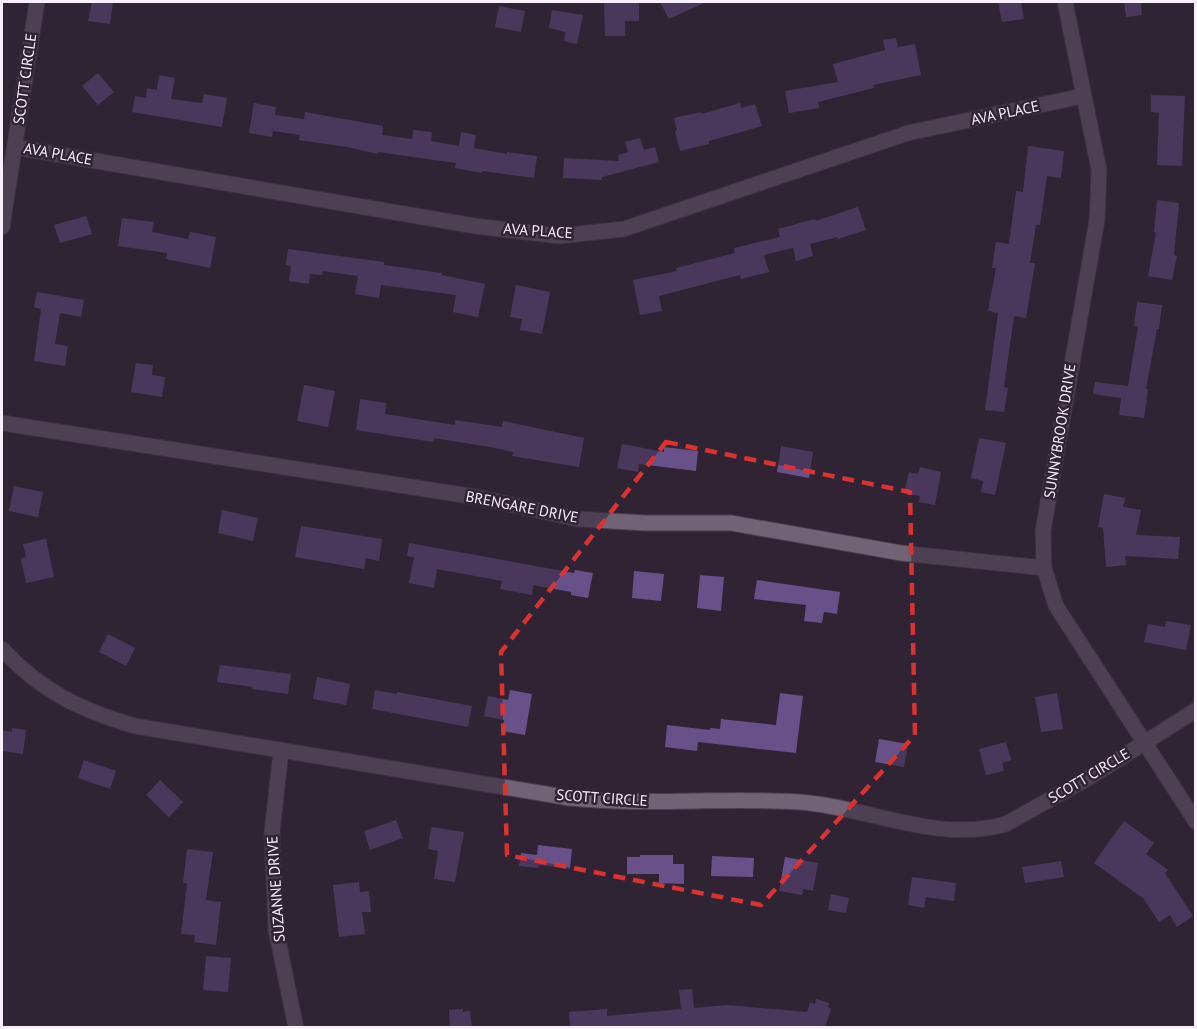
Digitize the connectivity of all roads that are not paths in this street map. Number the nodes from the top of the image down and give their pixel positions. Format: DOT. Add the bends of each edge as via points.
graph roads {
  1 [pos="37,2"];
  2 [pos="1065,2"];
  3 [pos="1083,96"];
  4 [pos="15,147"];
  5 [pos="2,227"];
  6 [pos="2,423"];
  7 [pos="1044,568"];
  8 [pos="2,649"];
  9 [pos="1196,710"];
  10 [pos="1144,743"];
  11 [pos="281,750"];
  12 [pos="1196,822"];
  13 [pos="296,1028"];
  1 -- 4 [label="street, SCOTT CIRCLE"];
  2 -- 3 [label="street, SUNNYBROOK DRIVE"];
  3 -- 4 [label="street, AVA PLACE" via="859,148 624,229 560,236 475,226"];
  3 -- 7 [label="street, SUNNYBROOK DRIVE" via="1099,170 1099,196 1043,531"];
  4 -- 5 [label="street, SCOTT CIRCLE"];
  6 -- 7 [label="street, BRENGARE DRIVE" via="476,497 578,519 645,524 732,523 902,553"];
  7 -- 10 [label="street, SUNNYBROOK DRIVE" via="1056,606"];
  8 -- 11 [label="street, SCOTT CIRCLE" via="48,690 102,716 135,726"];
  9 -- 10 [label="street, SCOTT CIRCLE"];
  10 -- 11 [label="street, SCOTT CIRCLE" via="1006,824 964,831 909,825 827,805 797,802 570,798"];
  10 -- 12 [label="street, SUNNYBROOK DRIVE"];
  11 -- 13 [label="street, SUZANNE DRIVE" via="272,833 276,930"];
}
